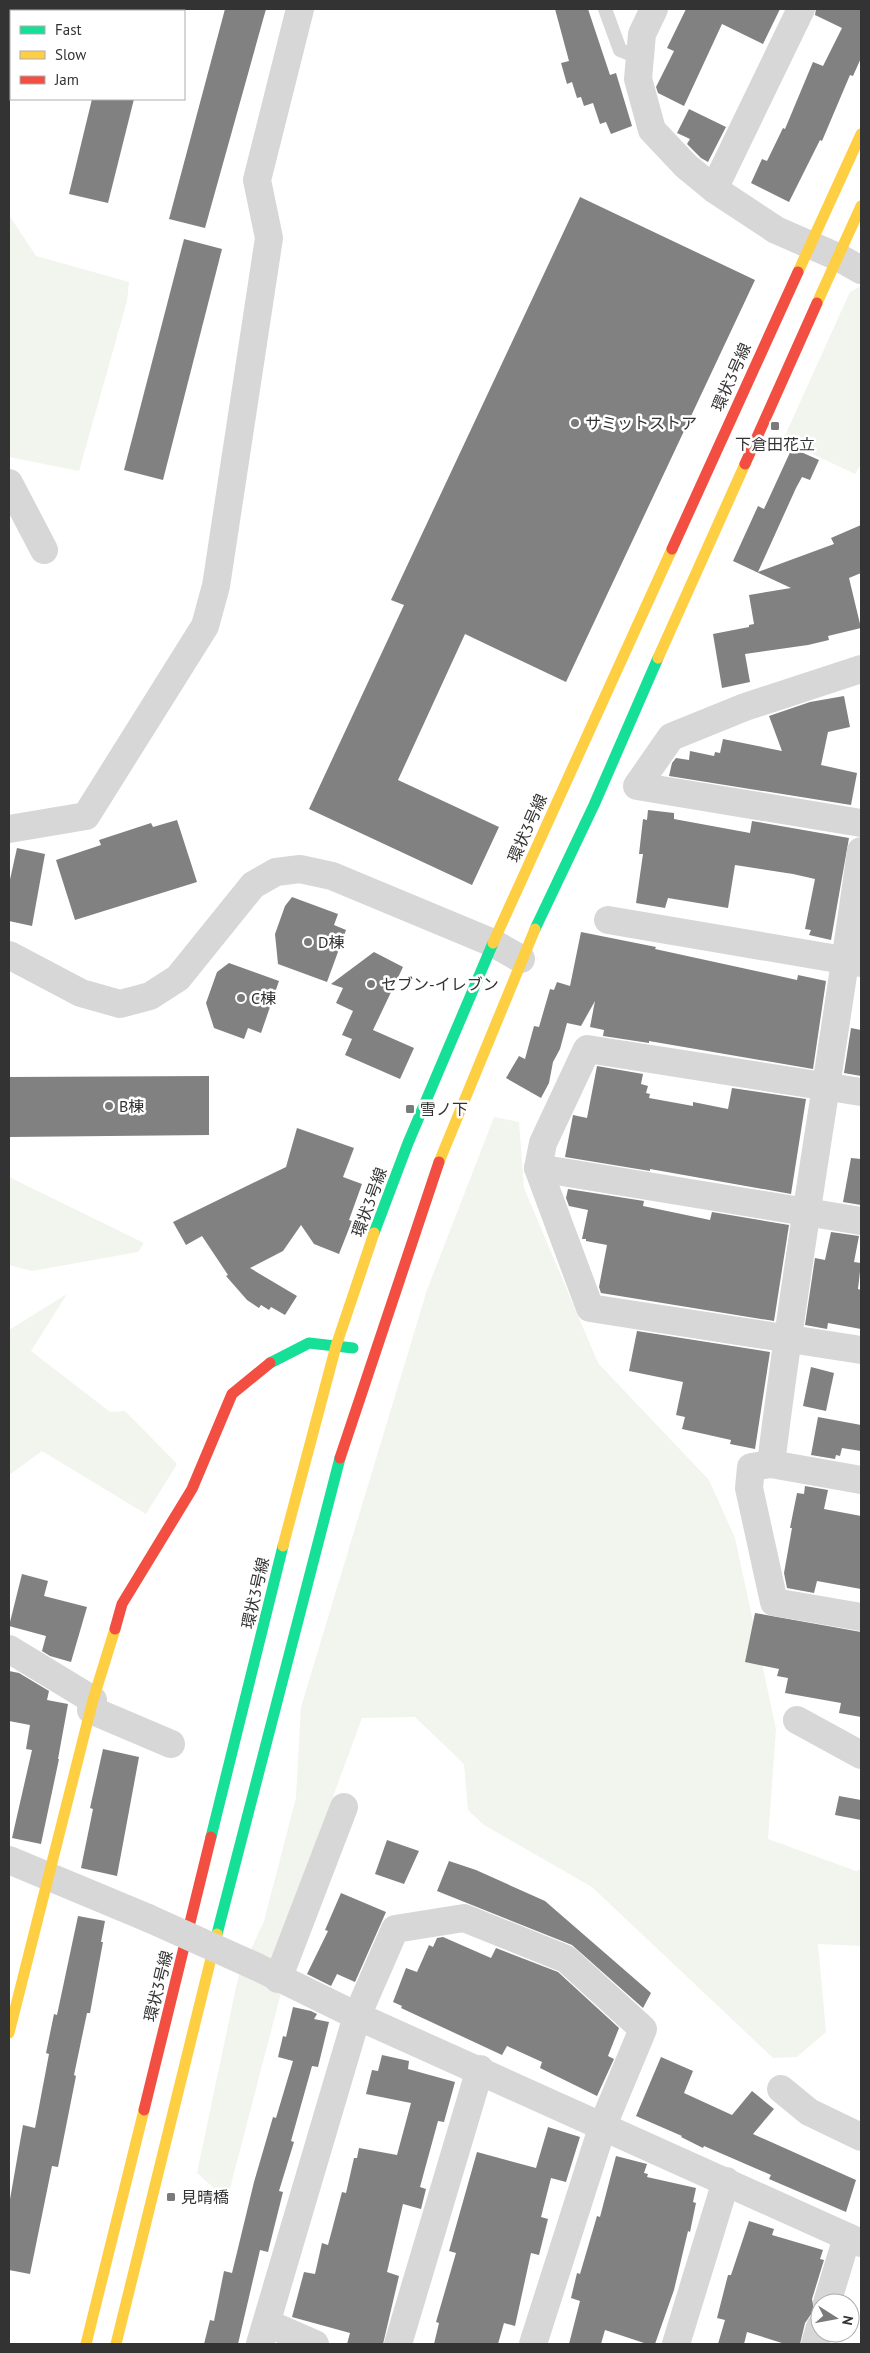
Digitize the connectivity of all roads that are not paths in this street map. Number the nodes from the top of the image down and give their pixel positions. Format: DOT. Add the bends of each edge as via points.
graph roads {
  1 [pos="300,9"];
  2 [pos="604,9"];
  3 [pos="654,9"];
  4 [pos="801,9"];
  5 [pos="640,58"];
  6 [pos="861,134"];
  7 [pos="714,189"];
  8 [pos="861,206"];
  9 [pos="809,245"];
  10 [pos="838,257"];
  11 [pos="861,270"];
  12 [pos="9,483"];
  13 [pos="44,550"];
  14 [pos="861,669"];
  15 [pos="861,823"];
  16 [pos="9,829"];
  17 [pos="861,851"];
  18 [pos="608,920"];
  19 [pos="493,943"];
  20 [pos="9,955"];
  21 [pos="522,959"];
  22 [pos="854,962"];
  23 [pos="826,1086"];
  24 [pos="861,1092"];
  25 [pos="538,1168"];
  26 [pos="805,1212"];
  27 [pos="861,1221"];
  28 [pos="786,1338"];
  29 [pos="336,1346"];
  30 [pos="375,1350"];
  31 [pos="861,1350"];
  32 [pos="771,1464"];
  33 [pos="861,1480"];
  34 [pos="861,1617"];
  35 [pos="9,1649"];
  36 [pos="92,1705"];
  37 [pos="796,1720"];
  38 [pos="171,1744"];
  39 [pos="861,1755"];
  40 [pos="344,1807"];
  41 [pos="9,1860"];
  42 [pos="50,1878"];
  43 [pos="268,1973"];
  44 [pos="357,2016"];
  45 [pos="9,2033"];
  46 [pos="480,2069"];
  47 [pos="781,2088"];
  48 [pos="602,2125"];
  49 [pos="861,2137"];
  50 [pos="726,2182"];
  51 [pos="854,2240"];
  52 [pos="831,2293"];
  53 [pos="263,2333"];
  54 [pos="86,2344"];
  55 [pos="116,2344"];
  56 [pos="315,2344"];
  57 [pos="398,2344"];
  58 [pos="533,2344"];
  59 [pos="676,2344"];
  1 -- 16 [label="street" via="258,180 269,238 216,586 205,626 86,816"];
  2 -- 5 [label="lane" via="620,50"];
  3 -- 5 [label="street" via="642,34"];
  4 -- 7 [label="street"];
  5 -- 7 [label="street" via="638,79 652,130 686,166"];
  6 -- 9 [label="street, 環状3号線"];
  7 -- 9 [label="street" via="776,230"];
  8 -- 10 [label="street"];
  9 -- 10 [label="street"];
  9 -- 19 [label="street, 環状3号線"];
  10 -- 11 [label="street"];
  10 -- 21 [label="street"];
  12 -- 13 [label="street"];
  14 -- 15 [label="street" via="745,707 671,737 637,786"];
  17 -- 22 [label="street"];
  18 -- 22 [label="street"];
  19 -- 20 [label="street" via="332,876 300,869 276,872 253,885 178,978 150,996 120,1004 81,993"];
  19 -- 21 [label="street"];
  19 -- 29 [label="street, 環状3号線" via="408,1143"];
  21 -- 30 [label="street" via="443,1149"];
  22 -- 23 [label="street"];
  23 -- 24 [label="street"];
  23 -- 25 [label="street" via="587,1049 543,1143"];
  23 -- 26 [label="street"];
  25 -- 26 [label="street"];
  25 -- 28 [label="street" via="590,1308"];
  26 -- 27 [label="street"];
  26 -- 28 [label="street"];
  28 -- 31 [label="street"];
  28 -- 32 [label="street"];
  29 -- 30 [label="street"];
  29 -- 36 [label="street" via="309,1343 270,1363 232,1394 192,1489 122,1604"];
  29 -- 54 [label="street, 環状3号線" via="301,1472"];
  30 -- 55 [label="street" via="336,1470 236,1856"];
  32 -- 33 [label="street"];
  32 -- 34 [label="street" via="751,1467 749,1488 774,1602"];
  35 -- 36 [label="street"];
  36 -- 38 [label="street"];
  36 -- 42 [label="street"];
  37 -- 39 [label="street"];
  40 -- 43 [label="street"];
  41 -- 42 [label="street"];
  42 -- 43 [label="street, bridge"];
  42 -- 45 [label="street"];
  43 -- 44 [label="street"];
  44 -- 46 [label="street"];
  44 -- 48 [label="street" via="395,1929 464,1918 566,1959 643,2029"];
  44 -- 53 [label="street"];
  46 -- 48 [label="street"];
  46 -- 57 [label="street"];
  47 -- 49 [label="street" via="809,2112"];
  48 -- 50 [label="street"];
  48 -- 58 [label="street"];
  50 -- 51 [label="street"];
  50 -- 59 [label="street"];
  51 -- 52 [label="street"];
  53 -- 56 [label="street"];
}
